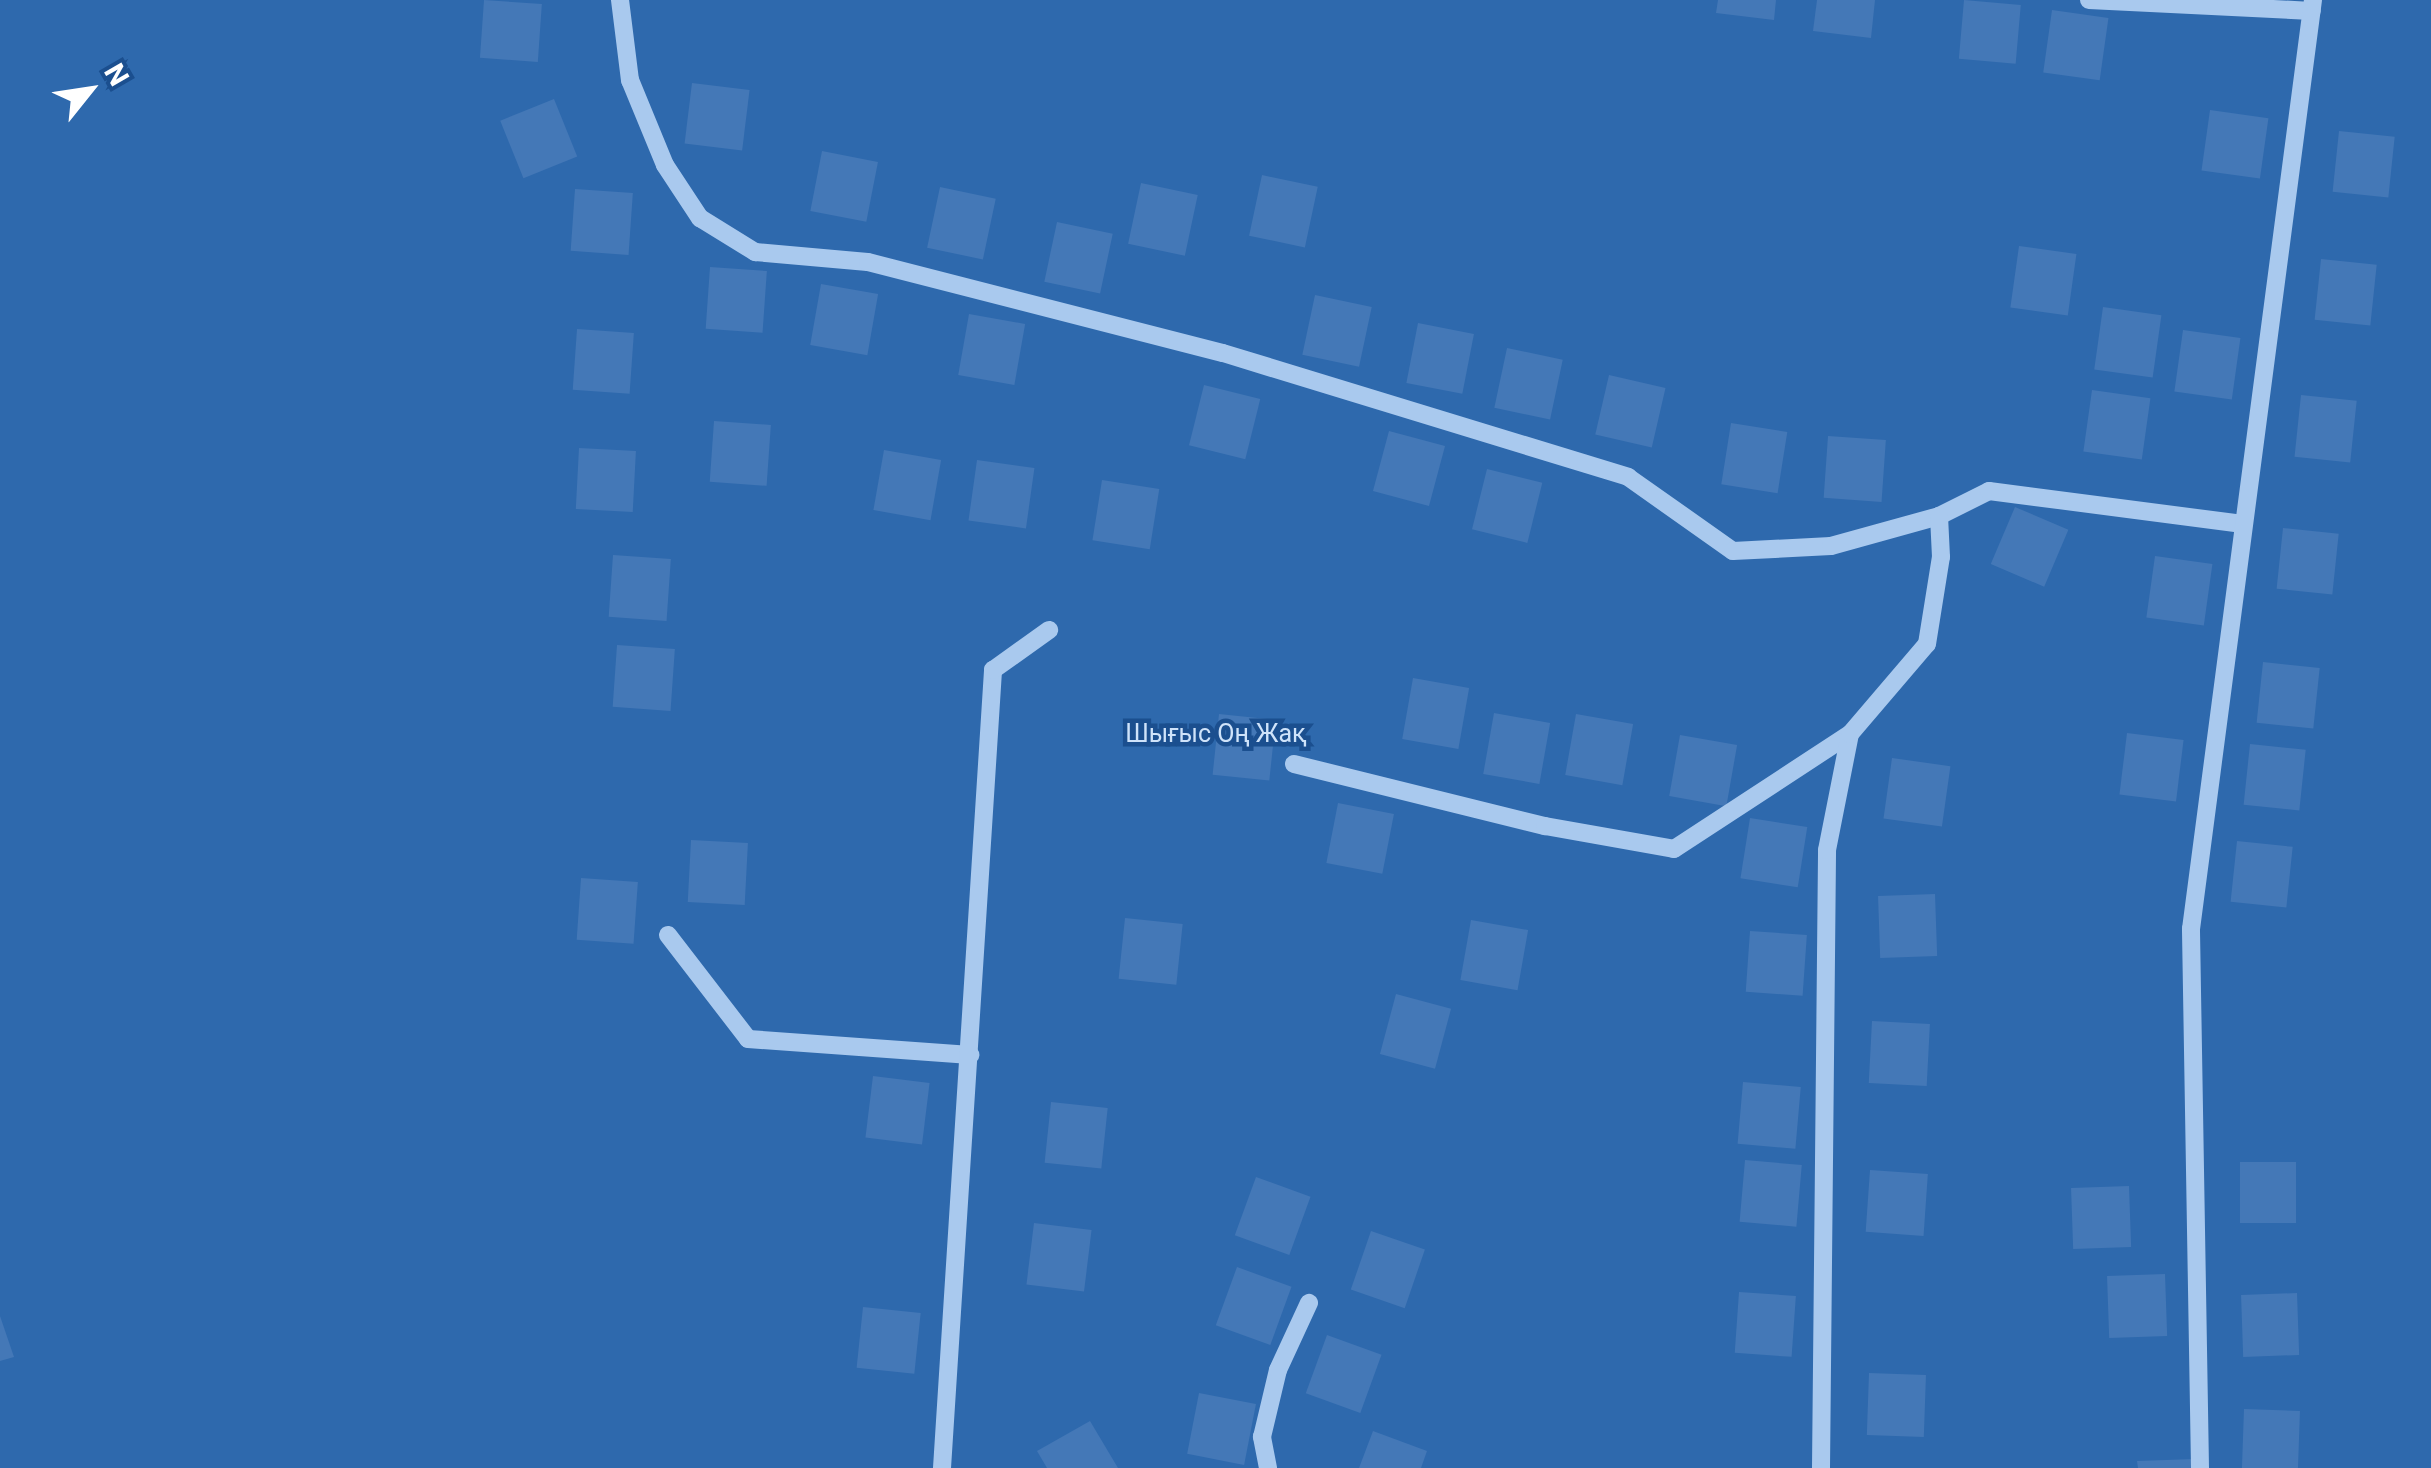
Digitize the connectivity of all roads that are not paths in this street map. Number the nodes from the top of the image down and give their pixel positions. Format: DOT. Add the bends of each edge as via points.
graph roads {
  1 [pos="620,0"];
  2 [pos="2089,0"];
  3 [pos="2313,5"];
  4 [pos="1939,516"];
  5 [pos="2243,524"];
  6 [pos="1049,630"];
  7 [pos="1850,734"];
  8 [pos="1294,764"];
  9 [pos="668,935"];
  10 [pos="970,1055"];
  11 [pos="1309,1304"];
  12 [pos="942,1468"];
  13 [pos="1268,1468"];
  14 [pos="1821,1468"];
  15 [pos="2200,1468"];
  1 -- 4 [label="lane" via="630,80 665,165 700,218 755,252 868,262 1223,353 1628,477 1733,551 1831,546"];
  2 -- 3 [label="lane"];
  3 -- 5 [label="lane"];
  4 -- 5 [label="lane" via="1989,491"];
  4 -- 7 [label="lane" via="1941,557 1928,644"];
  5 -- 15 [label="lane" via="2191,929"];
  6 -- 10 [label="lane" via="993,670"];
  7 -- 8 [label="lane" via="1674,848 1544,826"];
  7 -- 14 [label="lane" via="1828,850"];
  9 -- 10 [label="lane" via="748,1039"];
  10 -- 12 [label="lane"];
  11 -- 13 [label="lane" via="1274,1386 1262,1437"];
}
